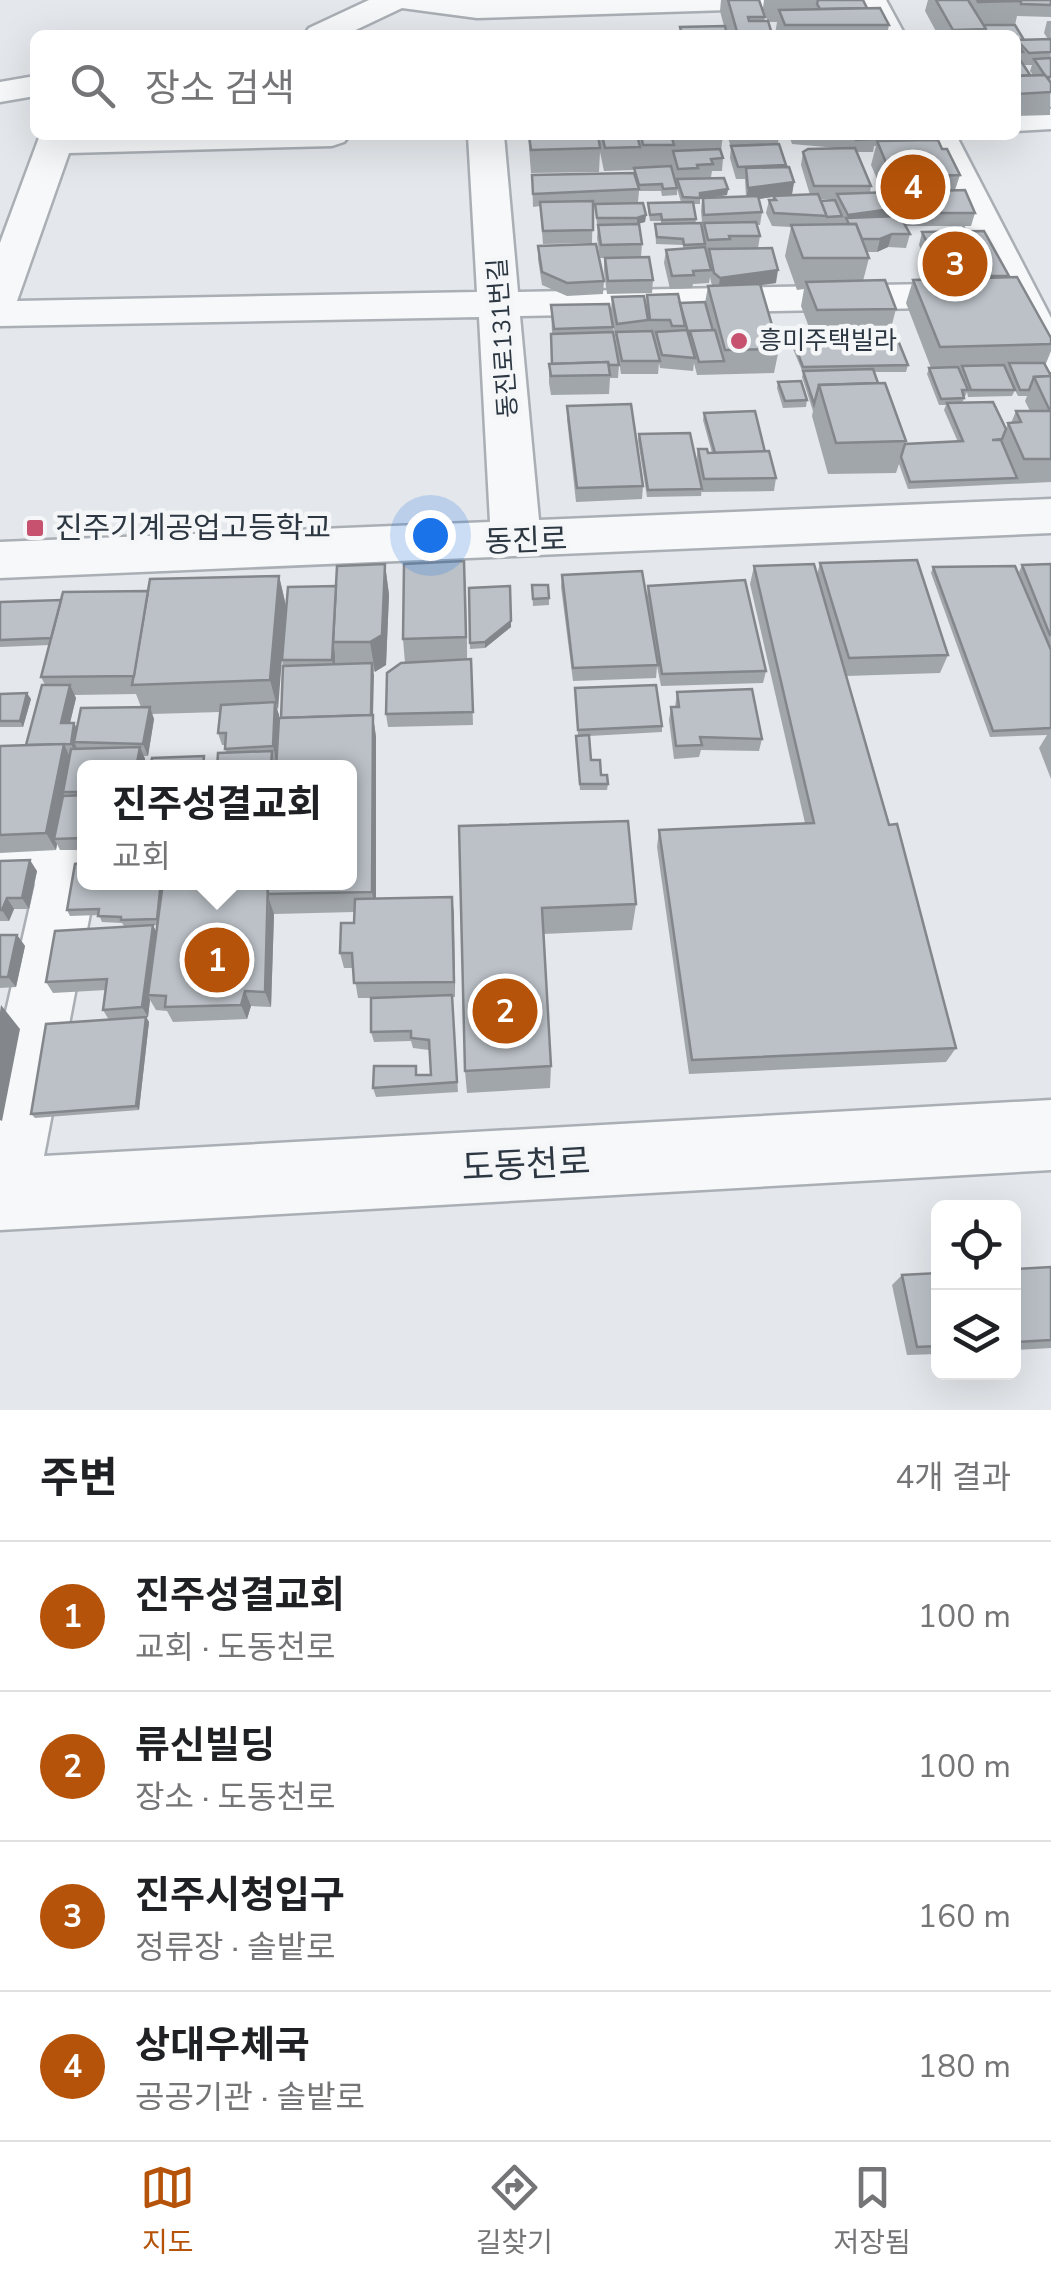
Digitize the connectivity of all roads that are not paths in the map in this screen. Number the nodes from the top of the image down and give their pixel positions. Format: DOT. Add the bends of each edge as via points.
graph roads {
  1 [pos="394,0"];
  2 [pos="407,0"];
  3 [pos="758,0"];
  4 [pos="871,0"];
  5 [pos="484,22"];
  6 [pos="331,30"];
  7 [pos="886,30"];
  8 [pos="30,87"];
  9 [pos="0,92"];
  10 [pos="1051,119"];
  11 [pos="1021,121"];
  12 [pos="57,140"];
  13 [pos="486,140"];
  14 [pos="940,140"];
  15 [pos="1017,294"];
  16 [pos="0,298"];
  17 [pos="501,304"];
  18 [pos="0,314"];
  19 [pos="1051,360"];
  20 [pos="1051,516"];
  21 [pos="516,542"];
  22 [pos="0,560"];
  23 [pos="0,858"];
  24 [pos="1051,1135"];
  25 [pos="0,1194"];
  1 -- 6 [label="street"];
  2 -- 5 [label="street"];
  3 -- 5 [label="street"];
  4 -- 7 [label="street"];
  8 -- 9 [label="street"];
  10 -- 11 [label="street"];
  12 -- 16 [label="street"];
  13 -- 17 [label="street, 동진로131번길"];
  14 -- 15 [label="street"];
  15 -- 17 [label="street"];
  15 -- 19 [label="street"];
  17 -- 18 [label="street"];
  17 -- 21 [label="street, 동진로131번길"];
  20 -- 21 [label="street, 동진로"];
  21 -- 22 [label="street, 동진로"];
  23 -- 25 [label="street" via="70,857"];
  24 -- 25 [label="street, 도동천로"];
}
